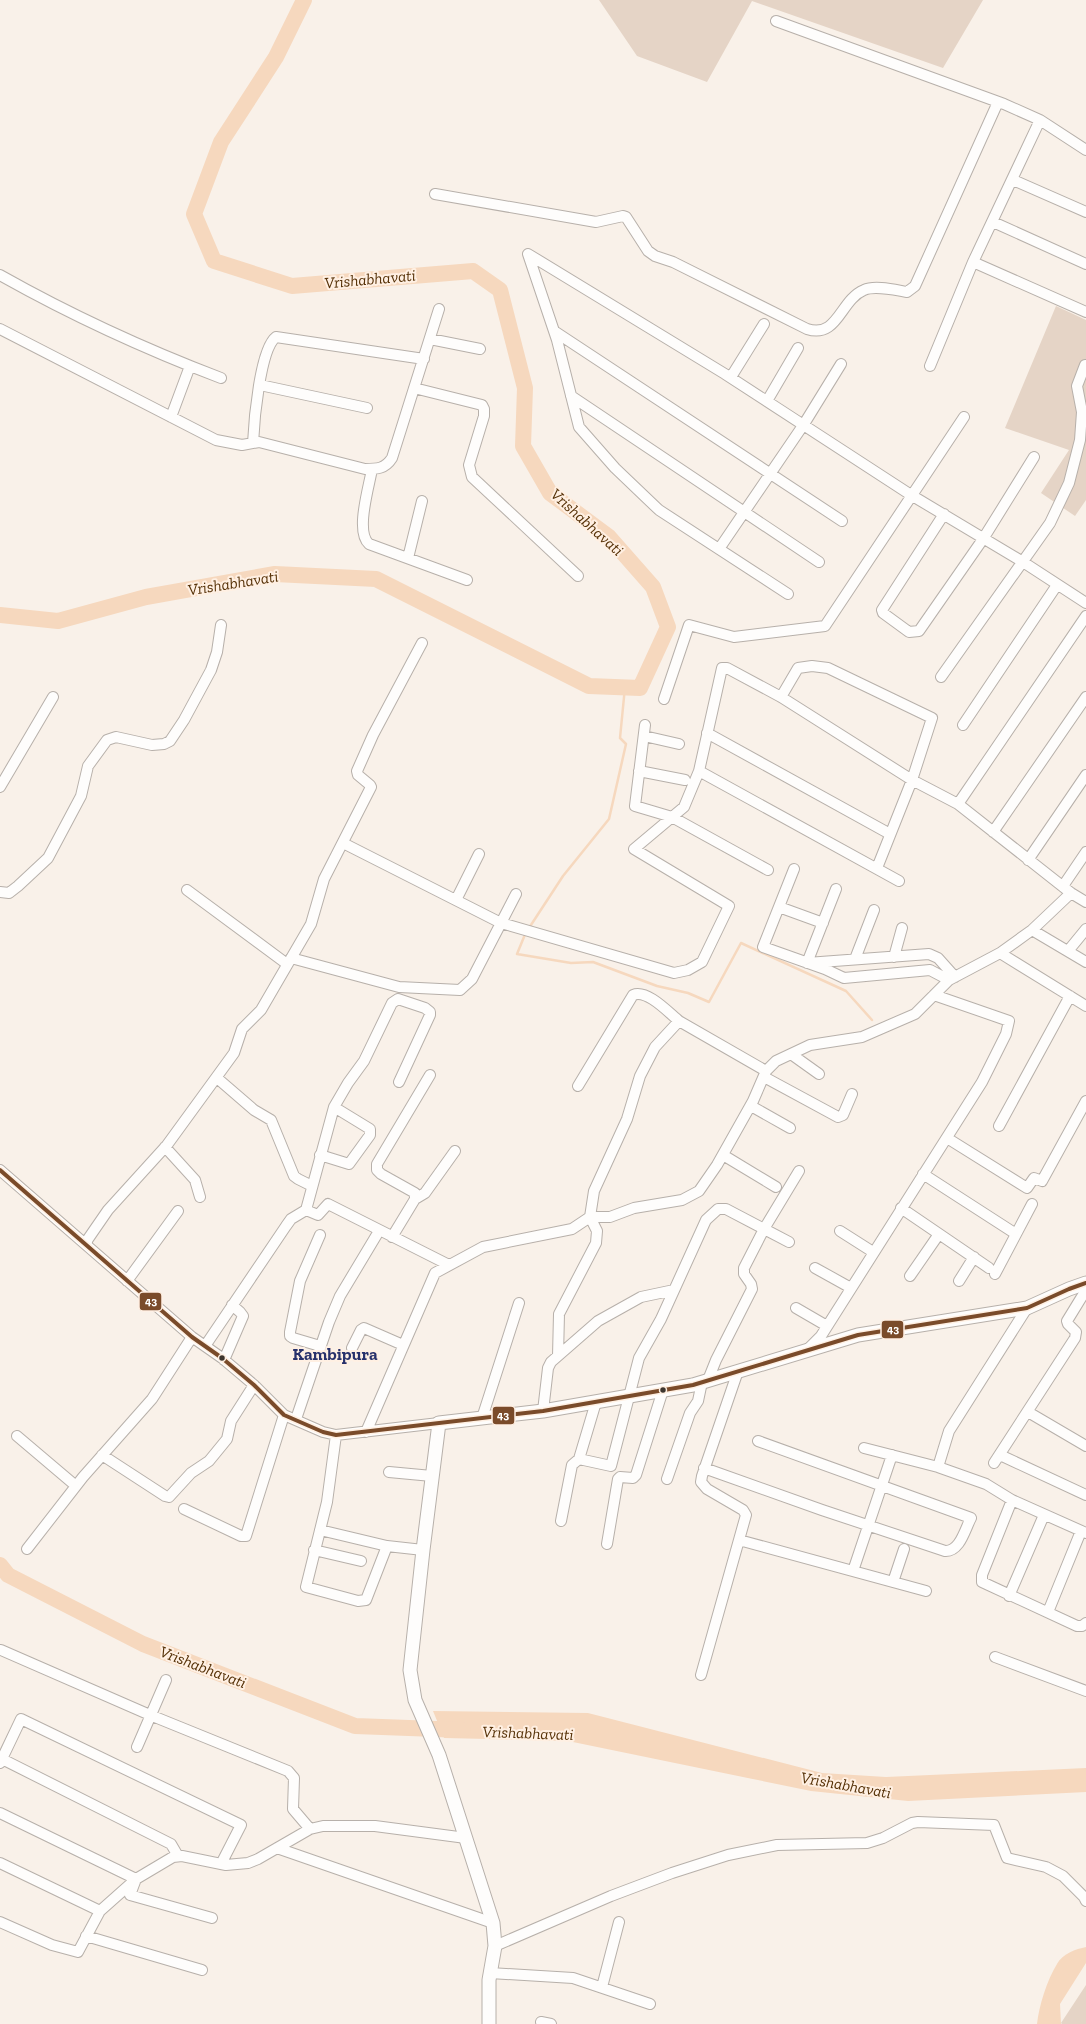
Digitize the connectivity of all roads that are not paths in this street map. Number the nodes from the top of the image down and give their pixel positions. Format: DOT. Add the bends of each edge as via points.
graph roads {
  1 [pos="776,21"];
  2 [pos="998,102"];
  3 [pos="1040,120"];
  4 [pos="1086,150"];
  5 [pos="1013,180"];
  6 [pos="435,194"];
  7 [pos="1086,212"];
  8 [pos="993,222"];
  9 [pos="973,262"];
  10 [pos="1086,264"];
  11 [pos="0,275"];
  12 [pos="439,309"];
  13 [pos="1086,312"];
  14 [pos="764,324"];
  15 [pos="0,329"];
  16 [pos="554,331"];
  17 [pos="430,340"];
  18 [pos="798,348"];
  19 [pos="480,349"];
  20 [pos="424,360"];
  21 [pos="841,364"];
  22 [pos="1085,365"];
  23 [pos="190,366"];
  24 [pos="930,366"];
  25 [pos="731,377"];
  26 [pos="221,378"];
  27 [pos="260,385"];
  28 [pos="414,388"];
  29 [pos="571,396"];
  30 [pos="768,401"];
  31 [pos="367,408"];
  32 [pos="171,417"];
  33 [pos="964,417"];
  34 [pos="804,424"];
  35 [pos="253,443"];
  36 [pos="1034,457"];
  37 [pos="372,469"];
  38 [pos="770,474"];
  39 [pos="912,495"];
  40 [pos="422,501"];
  41 [pos="746,512"];
  42 [pos="944,514"];
  43 [pos="842,521"];
  44 [pos="984,538"];
  45 [pos="719,549"];
  46 [pos="408,558"];
  47 [pos="820,562"];
  48 [pos="1023,562"];
  49 [pos="578,576"];
  50 [pos="467,580"];
  51 [pos="1057,584"];
  52 [pos="788,594"];
  53 [pos="1086,603"];
  54 [pos="1086,616"];
  55 [pos="221,626"];
  56 [pos="422,642"];
  57 [pos="942,677"];
  58 [pos="53,697"];
  59 [pos="781,697"];
  60 [pos="1086,697"];
  61 [pos="664,699"];
  62 [pos="645,725"];
  63 [pos="963,725"];
  64 [pos="707,733"];
  65 [pos="644,736"];
  66 [pos="679,744"];
  67 [pos="640,771"];
  68 [pos="699,771"];
  69 [pos="1086,775"];
  70 [pos="685,780"];
  71 [pos="912,780"];
  72 [pos="0,787"];
  73 [pos="958,804"];
  74 [pos="672,817"];
  75 [pos="993,832"];
  76 [pos="890,834"];
  77 [pos="343,843"];
  78 [pos="1086,852"];
  79 [pos="479,854"];
  80 [pos="1028,860"];
  81 [pos="877,868"];
  82 [pos="794,869"];
  83 [pos="768,870"];
  84 [pos="899,881"];
  85 [pos="1063,886"];
  86 [pos="836,889"];
  87 [pos="187,890"];
  88 [pos="0,892"];
  89 [pos="1071,893"];
  90 [pos="516,894"];
  91 [pos="456,900"];
  92 [pos="1086,902"];
  93 [pos="779,907"];
  94 [pos="874,910"];
  95 [pos="501,923"];
  96 [pos="823,923"];
  97 [pos="902,928"];
  98 [pos="1086,929"];
  99 [pos="1032,930"];
  100 [pos="1068,952"];
  101 [pos="1000,953"];
  102 [pos="894,956"];
  103 [pos="855,959"];
  104 [pos="289,961"];
  105 [pos="1086,962"];
  106 [pos="807,963"];
  107 [pos="952,978"];
  108 [pos="934,995"];
  109 [pos="1070,996"];
  110 [pos="1086,1006"];
  111 [pos="679,1021"];
  112 [pos="791,1054"];
  113 [pos="430,1074"];
  114 [pos="765,1074"];
  115 [pos="819,1074"];
  116 [pos="217,1078"];
  117 [pos="399,1082"];
  118 [pos="578,1086"];
  119 [pos="852,1094"];
  120 [pos="1086,1101"];
  121 [pos="751,1106"];
  122 [pos="334,1107"];
  123 [pos="999,1126"];
  124 [pos="790,1128"];
  125 [pos="947,1138"];
  126 [pos="165,1148"];
  127 [pos="455,1151"];
  128 [pos="320,1155"];
  129 [pos="723,1155"];
  130 [pos="0,1170"];
  131 [pos="799,1171"];
  132 [pos="923,1174"];
  133 [pos="312,1186"];
  134 [pos="776,1187"];
  135 [pos="200,1197"];
  136 [pos="415,1199"];
  137 [pos="1032,1204"];
  138 [pos="901,1208"];
  139 [pos="306,1210"];
  140 [pos="178,1211"];
  141 [pos="590,1217"];
  142 [pos="764,1229"];
  143 [pos="379,1231"];
  144 [pos="840,1231"];
  145 [pos="939,1234"];
  146 [pos="1016,1234"];
  147 [pos="320,1235"];
  148 [pos="392,1237"];
  149 [pos="789,1242"];
  150 [pos="86,1244"];
  151 [pos="873,1252"];
  152 [pos="974,1257"];
  153 [pos="449,1265"];
  154 [pos="815,1268"];
  155 [pos="910,1276"];
  156 [pos="127,1281"];
  157 [pos="959,1282"];
  158 [pos="1086,1284"];
  159 [pos="851,1288"];
  160 [pos="674,1290"];
  161 [pos="1086,1290"];
  162 [pos="519,1303"];
  163 [pos="232,1305"];
  164 [pos="796,1308"];
  165 [pos="1027,1308"];
  166 [pos="827,1326"];
  167 [pos="192,1337"];
  168 [pos="403,1345"];
  169 [pos="205,1346"];
  170 [pos="320,1346"];
  171 [pos="352,1348"];
  172 [pos="807,1350"];
  173 [pos="558,1356"];
  174 [pos="224,1360"];
  175 [pos="738,1371"];
  176 [pos="705,1381"];
  177 [pos="254,1385"];
  178 [pos="663,1390"];
  179 [pos="629,1396"];
  180 [pos="596,1402"];
  181 [pos="542,1411"];
  182 [pos="1028,1412"];
  183 [pos="284,1415"];
  184 [pos="482,1418"];
  185 [pos="296,1419"];
  186 [pos="439,1423"];
  187 [pos="366,1432"];
  188 [pos="336,1435"];
  189 [pos="17,1436"];
  190 [pos="758,1441"];
  191 [pos="1086,1446"];
  192 [pos="864,1448"];
  193 [pos="102,1455"];
  194 [pos="892,1455"];
  195 [pos="579,1459"];
  196 [pos="704,1468"];
  197 [pos="938,1468"];
  198 [pos="389,1472"];
  199 [pos="432,1476"];
  200 [pos="667,1479"];
  201 [pos="76,1486"];
  202 [pos="882,1486"];
  203 [pos="1086,1495"];
  204 [pos="1012,1500"];
  205 [pos="184,1509"];
  206 [pos="1044,1515"];
  207 [pos="560,1521"];
  208 [pos="869,1526"];
  209 [pos="320,1530"];
  210 [pos="1083,1532"];
  211 [pos="739,1540"];
  212 [pos="607,1544"];
  213 [pos="387,1546"];
  214 [pos="28,1549"];
  215 [pos="904,1549"];
  216 [pos="314,1550"];
  217 [pos="423,1550"];
  218 [pos="361,1561"];
  219 [pos="853,1571"];
  220 [pos="893,1582"];
  221 [pos="926,1591"];
  222 [pos="1009,1596"];
  223 [pos="1048,1612"];
  224 [pos="1086,1623"];
  225 [pos="1,1650"];
  226 [pos="995,1657"];
  227 [pos="701,1676"];
  228 [pos="166,1680"];
  229 [pos="1086,1691"];
  230 [pos="150,1715"];
  231 [pos="137,1747"];
  232 [pos="1,1761"];
  233 [pos="0,1814"];
  234 [pos="310,1829"];
  235 [pos="466,1838"];
  236 [pos="277,1848"];
  237 [pos="178,1856"];
  238 [pos="0,1863"];
  239 [pos="221,1864"];
  240 [pos="136,1879"];
  241 [pos="1086,1901"];
  242 [pos="100,1910"];
  243 [pos="212,1918"];
  244 [pos="0,1922"];
  245 [pos="619,1922"];
  246 [pos="493,1923"];
  247 [pos="86,1936"];
  248 [pos="495,1946"];
  249 [pos="202,1970"];
  250 [pos="490,1973"];
  251 [pos="602,1987"];
  252 [pos="650,2004"];
  253 [pos="489,2024"];
  1 -- 2 [label="street"];
  2 -- 3 [label="street"];
  2 -- 6 [label="street" via="915,286 907,292 865,289 858,293 828,328 820,331 807,329 674,262 654,256 626,217 596,222"];
  3 -- 4 [label="street"];
  3 -- 5 [label="street"];
  5 -- 7 [label="street"];
  5 -- 8 [label="street"];
  8 -- 9 [label="street"];
  8 -- 10 [label="street"];
  9 -- 13 [label="street"];
  9 -- 24 [label="street"];
  11 -- 23 [label="street" via="92,323"];
  12 -- 17 [label="street"];
  14 -- 25 [label="street"];
  15 -- 32 [label="street"];
  16 -- 25 [label="street" via="528,254"];
  16 -- 29 [label="street"];
  16 -- 38 [label="street"];
  17 -- 19 [label="street"];
  17 -- 20 [label="street"];
  18 -- 30 [label="street"];
  20 -- 27 [label="street" via="276,337 271,340 267,352"];
  20 -- 28 [label="street"];
  21 -- 34 [label="street"];
  22 -- 48 [label="street" via="1077,386 1082,412 1080,440 1069,483 1050,523"];
  23 -- 26 [label="street"];
  23 -- 32 [label="street"];
  25 -- 30 [label="street"];
  27 -- 31 [label="street"];
  27 -- 35 [label="street" via="254,416"];
  28 -- 37 [label="street" via="392,458 387,465"];
  28 -- 49 [label="street" via="482,405 484,416 468,465 472,477"];
  29 -- 41 [label="street"];
  29 -- 45 [label="street" via="579,427 615,468 659,510"];
  30 -- 34 [label="street"];
  32 -- 35 [label="street" via="216,440 242,445"];
  33 -- 39 [label="street"];
  34 -- 38 [label="street"];
  34 -- 39 [label="street"];
  35 -- 37 [label="street" via="259,442 365,470"];
  36 -- 44 [label="street"];
  37 -- 46 [label="street" via="362,524 364,540"];
  38 -- 41 [label="street"];
  38 -- 43 [label="street"];
  39 -- 42 [label="street"];
  39 -- 61 [label="street" via="824,626 734,637 689,625"];
  40 -- 46 [label="street"];
  41 -- 45 [label="street"];
  41 -- 47 [label="street"];
  42 -- 44 [label="street"];
  42 -- 44 [label="street" via="882,610 909,632 919,631"];
  44 -- 48 [label="street"];
  45 -- 52 [label="street"];
  46 -- 50 [label="street"];
  48 -- 51 [label="street"];
  48 -- 57 [label="street"];
  51 -- 53 [label="street"];
  51 -- 63 [label="street"];
  54 -- 73 [label="street"];
  55 -- 88 [label="street" via="218,652 211,670 170,741 152,745 116,737 107,740 88,766 81,796 48,858 9,893"];
  56 -- 77 [label="street" via="357,771 371,787"];
  58 -- 72 [label="street"];
  59 -- 64 [label="street" via="722,668"];
  59 -- 71 [label="street"];
  59 -- 71 [label="street" via="798,668 828,668 932,718"];
  60 -- 75 [label="street"];
  62 -- 65 [label="street"];
  64 -- 68 [label="street"];
  64 -- 76 [label="street"];
  65 -- 66 [label="street"];
  65 -- 67 [label="street"];
  67 -- 70 [label="street"];
  67 -- 74 [label="street" via="635,806"];
  68 -- 74 [label="street" via="684,807"];
  68 -- 81 [label="street"];
  69 -- 80 [label="street"];
  71 -- 73 [label="street"];
  71 -- 76 [label="street"];
  73 -- 75 [label="street"];
  74 -- 83 [label="street"];
  74 -- 95 [label="street" via="634,849 729,906 702,962 688,970 674,973"];
  75 -- 80 [label="street"];
  76 -- 81 [label="street"];
  77 -- 91 [label="street"];
  77 -- 104 [label="street" via="322,883 311,924"];
  78 -- 85 [label="street"];
  79 -- 91 [label="street"];
  80 -- 85 [label="street"];
  81 -- 84 [label="street"];
  82 -- 93 [label="street"];
  85 -- 89 [label="street"];
  86 -- 96 [label="street"];
  87 -- 104 [label="street"];
  89 -- 92 [label="street"];
  89 -- 99 [label="street"];
  90 -- 95 [label="street"];
  91 -- 95 [label="street"];
  93 -- 96 [label="street"];
  93 -- 106 [label="street" via="764,947"];
  94 -- 103 [label="street"];
  95 -- 104 [label="street" via="472,979 460,990 399,987"];
  96 -- 106 [label="street"];
  97 -- 102 [label="street"];
  98 -- 100 [label="street"];
  99 -- 100 [label="street"];
  99 -- 101 [label="street"];
  100 -- 105 [label="street"];
  101 -- 107 [label="street"];
  101 -- 109 [label="street"];
  102 -- 103 [label="street"];
  102 -- 107 [label="street" via="929,954 938,958"];
  103 -- 106 [label="street"];
  104 -- 116 [label="street" via="261,1010 242,1030 236,1050"];
  106 -- 107 [label="street" via="844,978 930,970"];
  107 -- 108 [label="street"];
  108 -- 112 [label="street" via="914,1014 862,1037 810,1045"];
  108 -- 125 [label="street" via="1009,1021 1006,1034 982,1082"];
  109 -- 110 [label="street"];
  109 -- 123 [label="street"];
  111 -- 114 [label="street"];
  111 -- 118 [label="street" via="646,995 633,995"];
  111 -- 141 [label="street" via="652,1052 638,1080 627,1119 594,1191"];
  112 -- 114 [label="street" via="776,1061"];
  112 -- 115 [label="street"];
  113 -- 136 [label="street" via="377,1164 376,1170 415,1193"];
  114 -- 119 [label="street" via="838,1117 843,1115"];
  114 -- 121 [label="street"];
  116 -- 126 [label="street"];
  116 -- 133 [label="street" via="254,1110 271,1120 294,1176"];
  117 -- 122 [label="street" via="430,1012 398,999 392,1002 364,1061"];
  120 -- 125 [label="street" via="1042,1181 1034,1178 1027,1188"];
  121 -- 124 [label="street"];
  121 -- 129 [label="street"];
  122 -- 128 [label="street"];
  122 -- 128 [label="street" via="370,1129 370,1135 349,1164"];
  125 -- 132 [label="street"];
  126 -- 135 [label="street" via="196,1180"];
  126 -- 150 [label="street" via="108,1210"];
  127 -- 136 [label="street" via="425,1193"];
  128 -- 133 [label="street"];
  129 -- 134 [label="street"];
  129 -- 141 [label="street" via="699,1191 682,1200 634,1208 610,1217"];
  130 -- 150 [label="street"];
  131 -- 142 [label="street"];
  132 -- 138 [label="street"];
  132 -- 146 [label="street"];
  133 -- 139 [label="street"];
  136 -- 148 [label="street"];
  137 -- 146 [label="street"];
  138 -- 145 [label="street"];
  138 -- 151 [label="street"];
  139 -- 143 [label="street" via="318,1215 328,1204"];
  139 -- 163 [label="street" via="291,1219"];
  140 -- 156 [label="street"];
  141 -- 153 [label="street" via="572,1229 484,1247"];
  141 -- 173 [label="street" via="597,1231 596,1242 559,1314"];
  142 -- 149 [label="street"];
  142 -- 160 [label="street" via="726,1208 718,1209 706,1220"];
  142 -- 176 [label="street" via="743,1271 752,1289"];
  143 -- 148 [label="street"];
  143 -- 170 [label="street" via="340,1296"];
  144 -- 151 [label="street"];
  145 -- 152 [label="street"];
  145 -- 155 [label="street"];
  146 -- 152 [label="street" via="992,1271"];
  147 -- 170 [label="street" via="300,1281 290,1336"];
  148 -- 153 [label="street"];
  150 -- 156 [label="street"];
  151 -- 159 [label="street"];
  152 -- 157 [label="street"];
  153 -- 168 [label="street" via="435,1273"];
  154 -- 159 [label="street"];
  156 -- 167 [label="street"];
  158 -- 165 [label="street" via="1069,1288"];
  159 -- 166 [label="street"];
  160 -- 173 [label="street" via="638,1298 595,1323"];
  160 -- 179 [label="street" via="639,1358"];
  161 -- 182 [label="street" via="1067,1321 1076,1332 1075,1338"];
  162 -- 184 [label="street"];
  163 -- 169 [label="street"];
  163 -- 174 [label="street" via="242,1316"];
  164 -- 166 [label="street"];
  165 -- 172 [label="street" via="858,1335"];
  165 -- 197 [label="street" via="949,1431"];
  166 -- 172 [label="street"];
  167 -- 169 [label="street"];
  167 -- 193 [label="street" via="152,1399"];
  168 -- 171 [label="street" via="364,1328"];
  168 -- 187 [label="street"];
  169 -- 174 [label="street"];
  170 -- 185 [label="street"];
  172 -- 175 [label="street"];
  173 -- 181 [label="street" via="548,1368"];
  174 -- 177 [label="street"];
  175 -- 176 [label="street"];
  175 -- 196 [label="street"];
  176 -- 178 [label="street"];
  176 -- 200 [label="street" via="698,1401 690,1413"];
  177 -- 183 [label="street"];
  177 -- 193 [label="street" via="232,1421 227,1440 209,1461 191,1473 169,1497"];
  178 -- 179 [label="street"];
  178 -- 212 [label="street" via="636,1475 633,1478 618,1479"];
  179 -- 180 [label="street"];
  179 -- 195 [label="street" via="612,1466"];
  180 -- 181 [label="street"];
  180 -- 195 [label="street"];
  181 -- 184 [label="street"];
  182 -- 191 [label="street"];
  182 -- 203 [label="street" via="997,1459"];
  183 -- 185 [label="street"];
  183 -- 205 [label="street" via="246,1536"];
  184 -- 186 [label="street"];
  185 -- 188 [label="street" via="323,1432"];
  186 -- 187 [label="street"];
  186 -- 199 [label="street"];
  187 -- 188 [label="street"];
  188 -- 209 [label="street" via="332,1472"];
  189 -- 201 [label="street"];
  190 -- 202 [label="street"];
  192 -- 194 [label="street"];
  193 -- 201 [label="street"];
  194 -- 197 [label="street"];
  194 -- 202 [label="street"];
  195 -- 207 [label="street" via="572,1465"];
  196 -- 208 [label="street"];
  196 -- 211 [label="street" via="701,1482 707,1489 744,1512 745,1518"];
  197 -- 204 [label="street" via="986,1484"];
  198 -- 199 [label="street"];
  199 -- 217 [label="street"];
  201 -- 214 [label="street"];
  202 -- 208 [label="street"];
  202 -- 208 [label="street" via="971,1518 958,1544 950,1551"];
  204 -- 206 [label="street"];
  204 -- 222 [label="street" via="981,1579 982,1582"];
  206 -- 210 [label="street"];
  206 -- 222 [label="street"];
  208 -- 219 [label="street"];
  209 -- 213 [label="street"];
  209 -- 216 [label="street"];
  210 -- 223 [label="street"];
  211 -- 219 [label="street"];
  211 -- 227 [label="street"];
  213 -- 216 [label="street" via="368,1597 363,1601 306,1588"];
  213 -- 217 [label="street"];
  215 -- 220 [label="street"];
  216 -- 218 [label="street"];
  217 -- 235 [label="street" via="410,1670 415,1700 439,1755"];
  219 -- 220 [label="street"];
  220 -- 221 [label="street"];
  222 -- 223 [label="street"];
  223 -- 224 [label="street" via="1077,1626"];
  225 -- 230 [label="street"];
  226 -- 229 [label="street"];
  228 -- 230 [label="street"];
  230 -- 231 [label="street"];
  230 -- 234 [label="street" via="288,1771 294,1778 293,1809"];
  232 -- 237 [label="street" via="171,1844"];
  232 -- 239 [label="street" via="21,1719 241,1825"];
  233 -- 240 [label="street"];
  234 -- 235 [label="street" via="323,1826 370,1826"];
  234 -- 236 [label="street"];
  235 -- 246 [label="street"];
  236 -- 239 [label="street" via="248,1863"];
  236 -- 246 [label="street"];
  237 -- 239 [label="street"];
  237 -- 240 [label="street"];
  238 -- 242 [label="street"];
  240 -- 242 [label="street"];
  240 -- 243 [label="street" via="130,1895"];
  241 -- 248 [label="street" via="1063,1876 1046,1867 1007,1858 994,1825 918,1822 867,1843 777,1844 728,1855 611,1896"];
  242 -- 247 [label="street"];
  244 -- 247 [label="street" via="52,1945 78,1952"];
  245 -- 251 [label="street"];
  246 -- 248 [label="street"];
  247 -- 249 [label="street"];
  248 -- 250 [label="street"];
  250 -- 251 [label="street" via="566,1976"];
  250 -- 253 [label="street"];
  251 -- 252 [label="street"];
}
